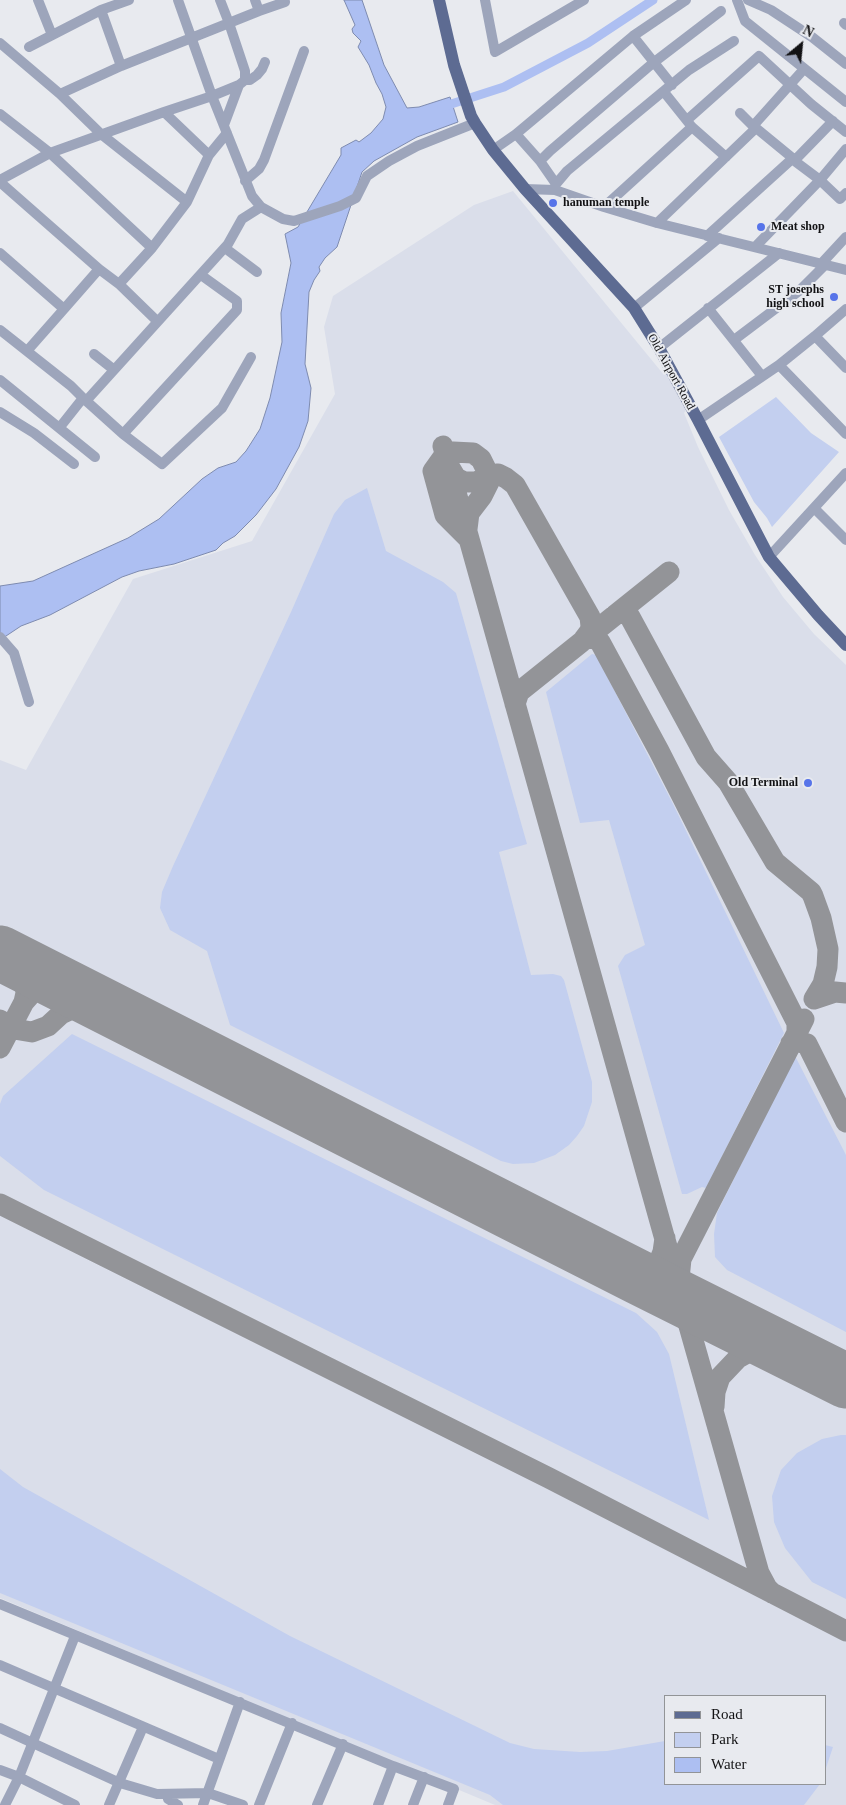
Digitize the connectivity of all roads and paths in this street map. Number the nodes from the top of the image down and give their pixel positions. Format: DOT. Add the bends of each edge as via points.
graph roads {
  1 [pos="38,0"];
  2 [pos="129,0"];
  3 [pos="178,0"];
  4 [pos="220,0"];
  5 [pos="255,0"];
  6 [pos="439,0"];
  7 [pos="485,0"];
  8 [pos="584,0"];
  9 [pos="686,0"];
  10 [pos="737,0"];
  11 [pos="748,0"];
  12 [pos="285,2"];
  13 [pos="101,10"];
  14 [pos="720,10"];
  15 [pos="259,11"];
  16 [pos="229,23"];
  17 [pos="52,35"];
  18 [pos="633,36"];
  19 [pos="192,38"];
  20 [pos="734,41"];
  21 [pos="0,43"];
  22 [pos="29,47"];
  23 [pos="304,51"];
  24 [pos="265,62"];
  25 [pos="653,63"];
  26 [pos="846,64"];
  27 [pos="121,66"];
  28 [pos="804,69"];
  29 [pos="242,82"];
  30 [pos="790,84"];
  31 [pos="668,88"];
  32 [pos="60,94"];
  33 [pos="212,96"];
  34 [pos="846,102"];
  35 [pos="164,112"];
  36 [pos="740,113"];
  37 [pos="0,114"];
  38 [pos="473,120"];
  39 [pos="833,121"];
  40 [pos="690,123"];
  41 [pos="755,127"];
  42 [pos="226,129"];
  43 [pos="846,132"];
  44 [pos="101,134"];
  45 [pos="516,134"];
  46 [pos="846,149"];
  47 [pos="493,150"];
  48 [pos="50,153"];
  49 [pos="209,155"];
  50 [pos="726,156"];
  51 [pos="792,159"];
  52 [pos="540,161"];
  53 [pos="820,180"];
  54 [pos="0,181"];
  55 [pos="245,181"];
  56 [pos="555,187"];
  57 [pos="525,189"];
  58 [pos="846,192"];
  59 [pos="187,202"];
  60 [pos="261,207"];
  61 [pos="604,207"];
  62 [pos="657,223"];
  63 [pos="707,236"];
  64 [pos="846,237"];
  65 [pos="719,238"];
  66 [pos="755,247"];
  67 [pos="152,248"];
  68 [pos="225,248"];
  69 [pos="0,253"];
  70 [pos="779,253"];
  71 [pos="823,265"];
  72 [pos="98,269"];
  73 [pos="846,270"];
  74 [pos="257,272"];
  75 [pos="201,275"];
  76 [pos="119,284"];
  77 [pos="634,308"];
  78 [pos="708,308"];
  79 [pos="64,309"];
  80 [pos="846,309"];
  81 [pos="157,321"];
  82 [pos="0,330"];
  83 [pos="814,336"];
  84 [pos="734,340"];
  85 [pos="659,348"];
  86 [pos="27,351"];
  87 [pos="94,354"];
  88 [pos="251,357"];
  89 [pos="779,365"];
  90 [pos="846,368"];
  91 [pos="113,369"];
  92 [pos="762,376"];
  93 [pos="0,380"];
  94 [pos="84,399"];
  95 [pos="0,412"];
  96 [pos="698,420"];
  97 [pos="60,427"];
  98 [pos="123,434"];
  99 [pos="846,434"];
  100 [pos="95,456"];
  101 [pos="74,464"];
  102 [pos="844,478"];
  103 [pos="814,508"];
  104 [pos="846,540"];
  105 [pos="769,557"];
  106 [pos="0,636"];
  107 [pos="846,644"];
  108 [pos="29,702"];
  109 [pos="0,1604"];
  110 [pos="75,1636"];
  111 [pos="0,1665"];
  112 [pos="53,1688"];
  113 [pos="240,1702"];
  114 [pos="292,1724"];
  115 [pos="143,1727"];
  116 [pos="0,1728"];
  117 [pos="32,1742"];
  118 [pos="343,1744"];
  119 [pos="219,1759"];
  120 [pos="393,1766"];
  121 [pos="0,1770"];
  122 [pos="19,1777"];
  123 [pos="424,1777"];
  124 [pos="120,1783"];
  125 [pos="208,1793"];
  126 [pos="167,1794"];
  127 [pos="5,1805"];
  128 [pos="75,1805"];
  129 [pos="109,1805"];
  130 [pos="178,1805"];
  131 [pos="203,1805"];
  132 [pos="243,1805"];
  133 [pos="259,1805"];
  134 [pos="317,1805"];
  135 [pos="378,1805"];
  136 [pos="414,1805"];
  137 [pos="448,1805"];
  1 -- 17 [label="street"];
  2 -- 13 [label="street"];
  3 -- 19 [label="street"];
  4 -- 16 [label="street"];
  5 -- 15 [label="street"];
  6 -- 38 [label="main road, Old Airport Road" via="454,65"];
  7 -- 8 [label="street" via="495,52"];
  9 -- 18 [label="street"];
  10 -- 28 [label="street" via="745,21"];
  11 -- 26 [label="street" via="771,10"];
  12 -- 15 [label="street"];
  13 -- 17 [label="street"];
  13 -- 27 [label="street"];
  14 -- 25 [label="street"];
  15 -- 16 [label="street"];
  16 -- 19 [label="street"];
  16 -- 29 [label="street" via="246,72"];
  17 -- 22 [label="street"];
  18 -- 25 [label="street"];
  18 -- 45 [label="street"];
  19 -- 27 [label="street"];
  19 -- 33 [label="street"];
  20 -- 31 [label="street"];
  21 -- 32 [label="street"];
  23 -- 55 [label="street" via="264,160"];
  24 -- 29 [label="street" via="257,74"];
  25 -- 31 [label="street"];
  25 -- 52 [label="street"];
  27 -- 32 [label="street"];
  28 -- 30 [label="street"];
  28 -- 34 [label="street"];
  29 -- 33 [label="street"];
  29 -- 42 [label="street"];
  30 -- 39 [label="street"];
  30 -- 40 [label="street" via="759,56"];
  30 -- 41 [label="street"];
  31 -- 40 [label="street"];
  31 -- 56 [label="street" via="567,171"];
  32 -- 44 [label="street"];
  33 -- 35 [label="street"];
  33 -- 42 [label="street"];
  35 -- 44 [label="street"];
  35 -- 49 [label="street"];
  36 -- 41 [label="street"];
  37 -- 48 [label="street"];
  38 -- 47 [label="main road, Old Airport Road"];
  38 -- 60 [label="street" via="389,161 367,176 356,198 340,206 294,221"];
  39 -- 43 [label="street"];
  39 -- 51 [label="street"];
  40 -- 50 [label="street"];
  40 -- 61 [label="street"];
  41 -- 50 [label="street"];
  41 -- 51 [label="street"];
  42 -- 49 [label="street"];
  42 -- 55 [label="street"];
  44 -- 48 [label="street"];
  44 -- 59 [label="street"];
  45 -- 47 [label="street"];
  45 -- 52 [label="street"];
  46 -- 53 [label="street"];
  47 -- 57 [label="main road, Old Airport Road"];
  48 -- 54 [label="street"];
  48 -- 67 [label="street"];
  49 -- 59 [label="street"];
  50 -- 62 [label="street"];
  51 -- 53 [label="street"];
  51 -- 63 [label="street"];
  52 -- 56 [label="street"];
  53 -- 58 [label="street" via="840,199"];
  53 -- 66 [label="street"];
  54 -- 72 [label="street"];
  55 -- 60 [label="street"];
  56 -- 57 [label="street"];
  56 -- 61 [label="street"];
  57 -- 77 [label="main road, Old Airport Road"];
  59 -- 67 [label="street"];
  60 -- 68 [label="street" via="242,219"];
  61 -- 62 [label="street"];
  62 -- 63 [label="street"];
  63 -- 65 [label="street"];
  64 -- 71 [label="street"];
  65 -- 66 [label="street"];
  65 -- 77 [label="street"];
  66 -- 70 [label="street"];
  67 -- 76 [label="street"];
  68 -- 74 [label="street"];
  68 -- 75 [label="street"];
  69 -- 79 [label="street"];
  70 -- 71 [label="street"];
  70 -- 78 [label="street"];
  71 -- 73 [label="street"];
  71 -- 84 [label="street" via="799,291"];
  72 -- 76 [label="street"];
  72 -- 79 [label="street"];
  75 -- 81 [label="street"];
  75 -- 98 [label="street" via="237,301 237,310"];
  76 -- 81 [label="street"];
  77 -- 85 [label="main road, Old Airport Road"];
  78 -- 84 [label="street"];
  78 -- 85 [label="street"];
  79 -- 86 [label="street"];
  80 -- 83 [label="street"];
  81 -- 91 [label="street"];
  82 -- 86 [label="street"];
  83 -- 89 [label="street"];
  83 -- 90 [label="street"];
  84 -- 92 [label="street"];
  85 -- 96 [label="main road, Old Airport Road"];
  86 -- 94 [label="street"];
  87 -- 91 [label="street"];
  88 -- 98 [label="street" via="222,408 162,464"];
  89 -- 92 [label="street"];
  89 -- 99 [label="street"];
  91 -- 94 [label="street"];
  92 -- 96 [label="street"];
  93 -- 97 [label="street"];
  94 -- 97 [label="street"];
  94 -- 98 [label="street"];
  95 -- 101 [label="street"];
  96 -- 105 [label="main road, Old Airport Road"];
  97 -- 100 [label="street"];
  102 -- 103 [label="street"];
  103 -- 104 [label="street"];
  103 -- 105 [label="street"];
  105 -- 107 [label="main road, Old Airport Road"];
  106 -- 108 [label="street" via="14,653"];
  109 -- 110 [label="street"];
  110 -- 112 [label="street"];
  110 -- 113 [label="street"];
  111 -- 112 [label="street"];
  112 -- 115 [label="street"];
  112 -- 117 [label="street"];
  113 -- 114 [label="street"];
  113 -- 119 [label="street"];
  114 -- 118 [label="street"];
  114 -- 133 [label="street"];
  115 -- 119 [label="street"];
  115 -- 124 [label="street"];
  116 -- 117 [label="street"];
  117 -- 122 [label="street"];
  117 -- 124 [label="street"];
  118 -- 120 [label="street"];
  118 -- 134 [label="street"];
  119 -- 125 [label="street"];
  120 -- 123 [label="street"];
  120 -- 135 [label="street"];
  121 -- 122 [label="street"];
  122 -- 127 [label="street"];
  122 -- 128 [label="street"];
  123 -- 136 [label="street"];
  123 -- 137 [label="street" via="454,1789"];
  124 -- 126 [label="street"];
  124 -- 129 [label="street"];
  125 -- 126 [label="street"];
  125 -- 131 [label="street"];
  125 -- 132 [label="street"];
  126 -- 130 [label="street" via="168,1799"];
}
